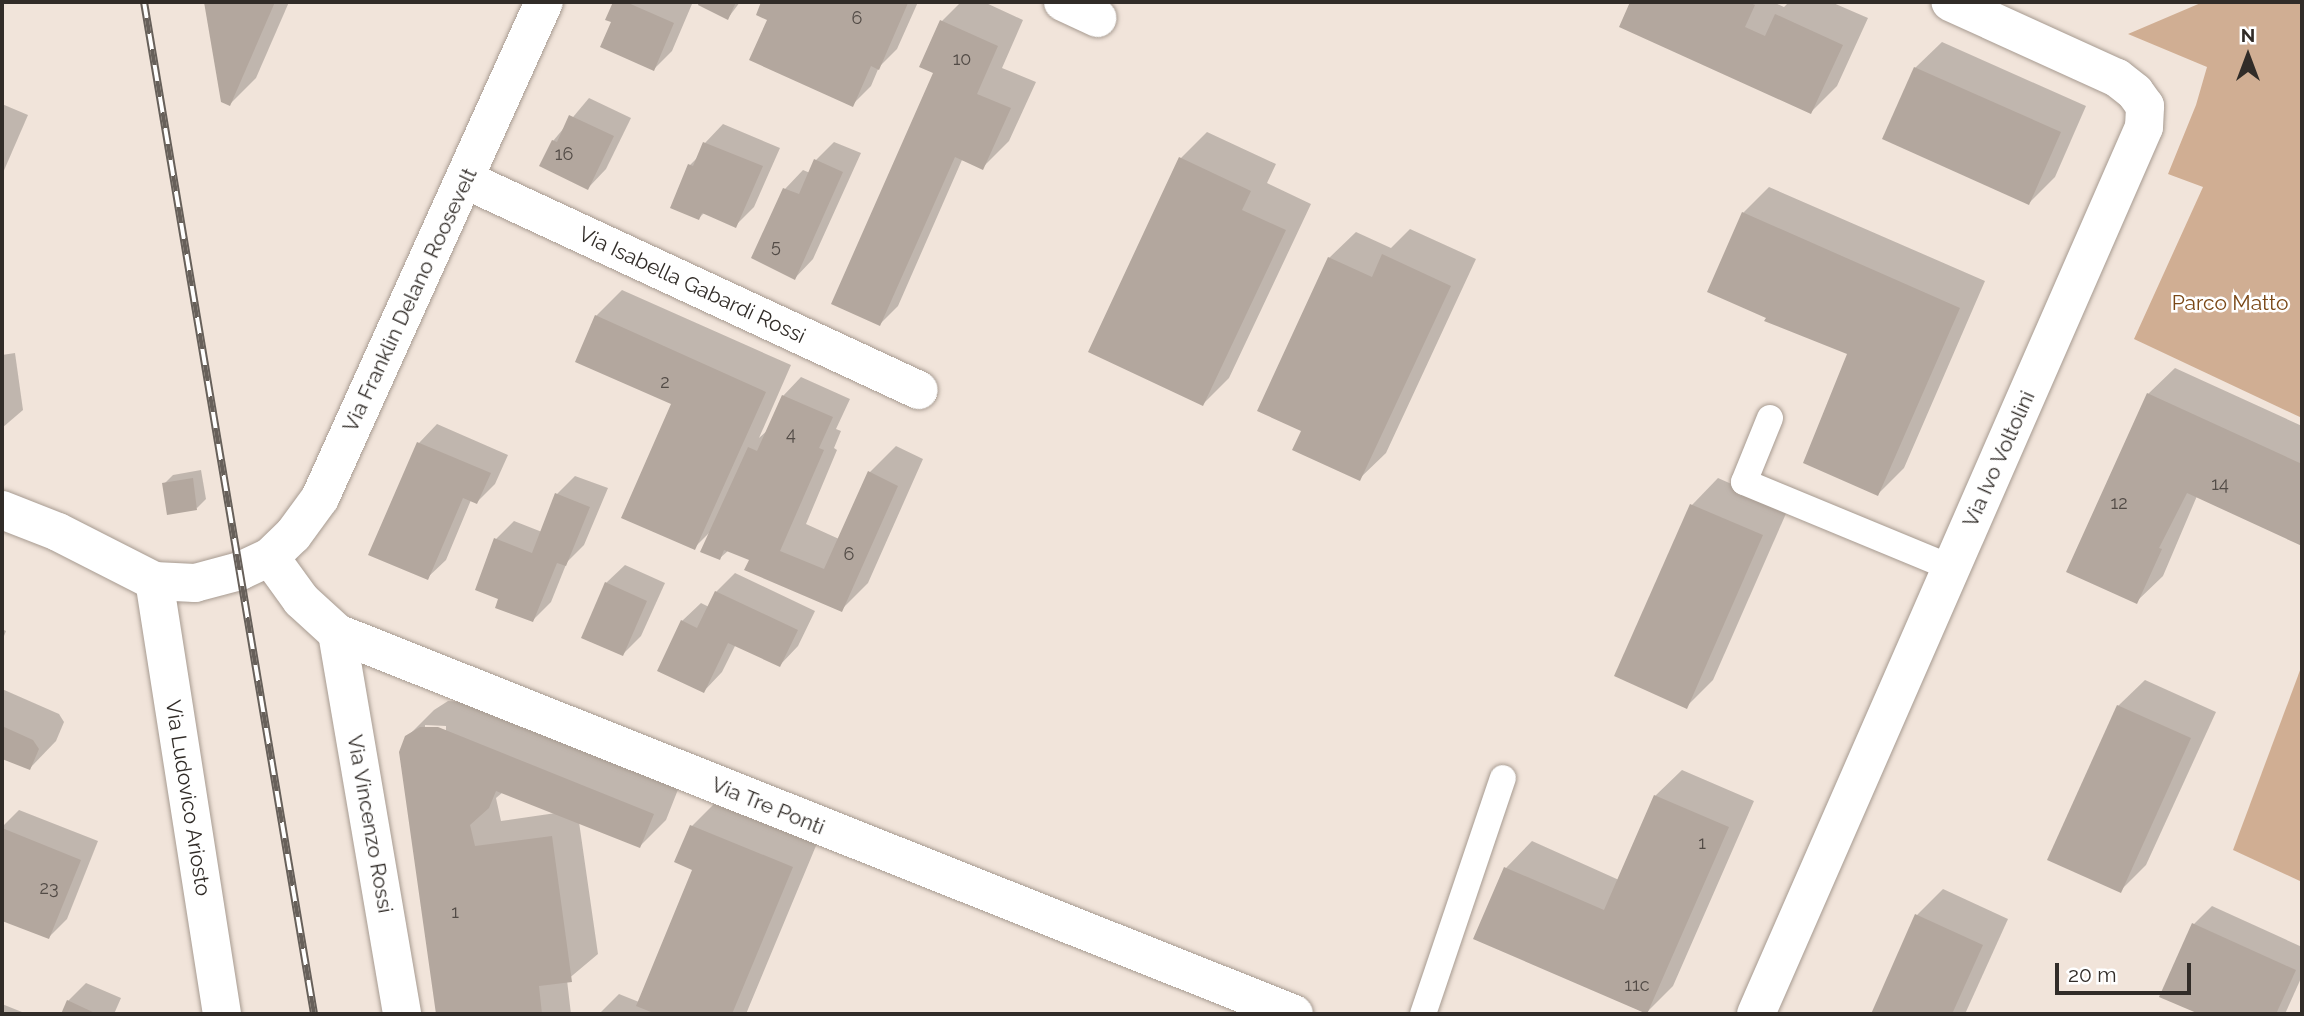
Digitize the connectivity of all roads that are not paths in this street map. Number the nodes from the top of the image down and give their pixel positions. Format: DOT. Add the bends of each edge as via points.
graph roads {
  1 [pos="544,2"];
  2 [pos="1950,2"];
  3 [pos="466,180"];
  4 [pos="919,390"];
  5 [pos="1770,418"];
  6 [pos="2,510"];
  7 [pos="255,564"];
  8 [pos="1952,568"];
  9 [pos="154,581"];
  10 [pos="337,633"];
  11 [pos="1503,778"];
  12 [pos="222,1014"];
  13 [pos="402,1014"];
  14 [pos="1294,1014"];
  15 [pos="1423,1014"];
  16 [pos="1756,1014"];
  1 -- 3 [label="street, Via Franklin Delano Roosevelt"];
  2 -- 8 [label="street, Via Ivo Voltolini" via="2117,78 2145,106 2137,145"];
  3 -- 4 [label="street, Via Isabella Gabardi Rossi"];
  3 -- 7 [label="street, Via Franklin Delano Roosevelt" via="320,498 293,536"];
  5 -- 8 [label="lane" via="1744,482"];
  6 -- 9 [label="street" via="58,532"];
  7 -- 9 [label="street" via="195,583"];
  7 -- 10 [label="street, Via Tre Ponti"];
  8 -- 16 [label="street, Via Ivo Voltolini"];
  9 -- 12 [label="street, Via Ludovico Ariosto"];
  10 -- 13 [label="street, Via Vincenzo Rossi"];
  10 -- 14 [label="street, Via Tre Ponti"];
  11 -- 15 [label="lane"];
}
